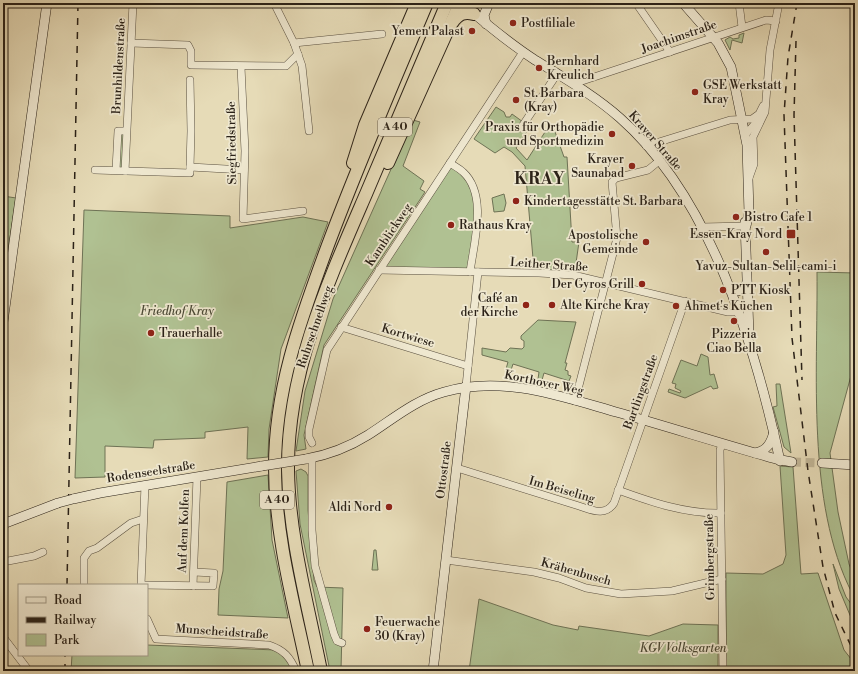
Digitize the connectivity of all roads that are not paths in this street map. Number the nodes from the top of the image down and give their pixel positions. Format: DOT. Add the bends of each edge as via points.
graph roads {
  1 [pos="47,3"];
  2 [pos="133,3"];
  3 [pos="274,3"];
  4 [pos="417,3"];
  5 [pos="427,3"];
  6 [pos="447,3"];
  7 [pos="460,3"];
  8 [pos="489,3"];
  9 [pos="636,3"];
  10 [pos="683,3"];
  11 [pos="739,3"];
  12 [pos="779,3"];
  13 [pos="474,14"];
  14 [pos="776,21"];
  15 [pos="486,24"];
  16 [pos="742,28"];
  17 [pos="447,31"];
  18 [pos="382,34"];
  19 [pos="713,37"];
  20 [pos="131,43"];
  21 [pos="294,43"];
  22 [pos="523,52"];
  23 [pos="670,52"];
  24 [pos="298,54"];
  25 [pos="241,67"];
  26 [pos="557,74"];
  27 [pos="190,80"];
  28 [pos="573,84"];
  29 [pos="765,102"];
  30 [pos="742,120"];
  31 [pos="521,128"];
  32 [pos="126,131"];
  33 [pos="309,131"];
  34 [pos="745,135"];
  35 [pos="646,146"];
  36 [pos="659,161"];
  37 [pos="450,163"];
  38 [pos="190,167"];
  39 [pos="95,170"];
  40 [pos="116,170"];
  41 [pos="244,170"];
  42 [pos="125,171"];
  43 [pos="748,178"];
  44 [pos="342,209"];
  45 [pos="303,211"];
  46 [pos="746,226"];
  47 [pos="702,227"];
  48 [pos="342,251"];
  49 [pos="379,270"];
  50 [pos="470,272"];
  51 [pos="478,272"];
  52 [pos="605,282"];
  53 [pos="747,283"];
  54 [pos="728,285"];
  55 [pos="5,294"];
  56 [pos="685,301"];
  57 [pos="740,314"];
  58 [pos="3,322"];
  59 [pos="341,327"];
  60 [pos="751,348"];
  61 [pos="468,366"];
  62 [pos="466,386"];
  63 [pos="575,400"];
  64 [pos="642,419"];
  65 [pos="774,432"];
  66 [pos="312,443"];
  67 [pos="722,444"];
  68 [pos="754,453"];
  69 [pos="309,459"];
  70 [pos="780,461"];
  71 [pos="792,462"];
  72 [pos="822,463"];
  73 [pos="855,465"];
  74 [pos="457,468"];
  75 [pos="197,477"];
  76 [pos="145,486"];
  77 [pos="618,490"];
  78 [pos="721,513"];
  79 [pos="143,519"];
  80 [pos="3,524"];
  81 [pos="43,552"];
  82 [pos="446,560"];
  83 [pos="3,562"];
  84 [pos="194,572"];
  85 [pos="722,579"];
  86 [pos="84,584"];
  87 [pos="141,584"];
  88 [pos="148,585"];
  89 [pos="193,586"];
  90 [pos="148,621"];
  91 [pos="3,637"];
  92 [pos="148,639"];
  93 [pos="156,639"];
  94 [pos="342,643"];
  95 [pos="29,671"];
  96 [pos="296,671"];
  97 [pos="308,671"];
  98 [pos="321,671"];
  99 [pos="432,671"];
  100 [pos="723,671"];
  1 -- 55 [label="main road"];
  2 -- 20 [label="street, Brunhildenstraße"];
  3 -- 21 [label="street"];
  4 -- 44 [label="highway" via="365,125 348,179"];
  5 -- 44 [label="highway, Ruhrschnellweg / A 40"];
  6 -- 48 [label="highway, Ruhrschnellweg / A 40"];
  7 -- 13 [label="main road, Krayer Straße"];
  7 -- 17 [label="highway"];
  8 -- 15 [label="main road" via="484,15"];
  9 -- 23 [label="street"];
  10 -- 19 [label="main road"];
  11 -- 16 [label="street"];
  12 -- 14 [label="street"];
  13 -- 15 [label="main road, Krayer Straße"];
  13 -- 17 [label="highway" via="467,12 460,15"];
  14 -- 16 [label="street, Joachimstraße" via="766,20"];
  14 -- 29 [label="street" via="769,56"];
  15 -- 22 [label="main road, Krayer Straße"];
  16 -- 19 [label="street, Joachimstraße"];
  17 -- 48 [label="highway" via="380,179"];
  18 -- 21 [label="street"];
  19 -- 23 [label="street, Joachimstraße"];
  19 -- 30 [label="main road" via="731,67"];
  20 -- 25 [label="street" via="176,44 190,47 191,65"];
  20 -- 32 [label="street, Brunhildenstraße"];
  21 -- 24 [label="street"];
  22 -- 26 [label="main road, Krayer Straße"];
  22 -- 37 [label="street, Kamblickweg"];
  23 -- 28 [label="street, Joachimstraße"];
  24 -- 25 [label="street" via="286,66"];
  24 -- 33 [label="street" via="302,66"];
  25 -- 41 [label="street, Siegfriedstraße"];
  26 -- 28 [label="main road, Krayer Straße"];
  26 -- 31 [label="street"];
  27 -- 38 [label="street"];
  28 -- 35 [label="main road, Krayer Straße" via="619,118"];
  29 -- 30 [label="street" via="757,116"];
  29 -- 34 [label="street" via="759,119"];
  29 -- 43 [label="street" via="765,112 753,137 754,164"];
  30 -- 34 [label="main road"];
  30 -- 35 [label="street" via="730,120"];
  32 -- 40 [label="street, Brunhildenstraße" via="118,131"];
  32 -- 42 [label="street, Brunhildenstraße"];
  34 -- 43 [label="main road"];
  34 -- 46 [label="main road" via="742,144"];
  35 -- 36 [label="main road, Krayer Straße"];
  36 -- 47 [label="main road, Krayer Straße"];
  36 -- 52 [label="street" via="648,170 616,178 612,182 617,238"];
  37 -- 49 [label="street, Kamblickweg"];
  37 -- 50 [label="street" via="463,172 472,183 476,199 477,214"];
  38 -- 41 [label="street"];
  38 -- 42 [label="street" via="190,173"];
  39 -- 40 [label="street"];
  40 -- 42 [label="street"];
  41 -- 45 [label="street, Siegfriedstraße" via="243,219"];
  43 -- 46 [label="main road" via="749,215"];
  44 -- 97 [label="highway, Ruhrschnellweg / A 40" via="293,343 277,426 275,466 279,519"];
  46 -- 47 [label="street"];
  46 -- 53 [label="main road"];
  47 -- 54 [label="main road, Krayer Straße"];
  48 -- 98 [label="highway, Ruhrschnellweg / A 40" via="301,365 293,403 289,449 292,516"];
  49 -- 50 [label="street, Leither Straße"];
  49 -- 59 [label="street, Kamblickweg"];
  50 -- 51 [label="street, Leither Straße"];
  51 -- 52 [label="street, Leither Straße" via="585,276"];
  51 -- 61 [label="street, Ottostraße"];
  52 -- 56 [label="street, Leither Straße"];
  52 -- 63 [label="street"];
  53 -- 54 [label="main road" via="739,291"];
  53 -- 57 [label="main road"];
  53 -- 60 [label="main road"];
  54 -- 57 [label="main road, Krayer Straße"];
  55 -- 58 [label="main road"];
  56 -- 57 [label="street, Leither Straße"];
  56 -- 64 [label="street, Bartlingstraße"];
  57 -- 60 [label="main road, Krayer Straße"];
  59 -- 61 [label="street, Kortwiese"];
  59 -- 66 [label="street, Kamblickweg" via="324,358 309,430"];
  60 -- 65 [label="main road, Krayer Straße"];
  61 -- 62 [label="street, Ottostraße"];
  62 -- 63 [label="main road, Korthover Weg" via="521,388"];
  62 -- 69 [label="main road, Korthover Weg" via="423,399 354,442"];
  62 -- 74 [label="main road, Ottostraße"];
  63 -- 64 [label="main road, Korthover Weg"];
  64 -- 67 [label="main road, Korthover Weg"];
  64 -- 77 [label="street, Bartlingstraße"];
  65 -- 68 [label="main road" via="768,446 763,451"];
  65 -- 70 [label="main road, Krayer Straße"];
  67 -- 68 [label="main road, Korthover Weg"];
  67 -- 78 [label="street, Grimbergstraße"];
  68 -- 70 [label="main road, Korthover Weg"];
  69 -- 75 [label="main road, Rodenseelstraße, bridge"];
  69 -- 94 [label="street" via="315,566 334,634"];
  70 -- 71 [label="main road, Korthover Weg"];
  72 -- 73 [label="main road"];
  74 -- 77 [label="street, Im Beiseling" via="599,512 612,507"];
  74 -- 82 [label="main road, Ottostraße"];
  75 -- 76 [label="main road, Rodenseelstraße"];
  75 -- 84 [label="street, Auf dem Kolfen"];
  76 -- 79 [label="street"];
  76 -- 80 [label="main road, Rodenseelstraße, bridge" via="58,503"];
  77 -- 78 [label="street" via="667,506 697,512"];
  78 -- 85 [label="street, Grimbergstraße"];
  79 -- 86 [label="street" via="130,523 97,548 89,551 84,558"];
  79 -- 87 [label="street"];
  81 -- 83 [label="street"];
  82 -- 85 [label="street, Krähenbusch" via="534,572 586,588 621,594 672,591"];
  82 -- 99 [label="main road, Ottostraße"];
  84 -- 89 [label="street, Auf dem Kolfen"];
  84 -- 89 [label="street" via="214,573 213,586"];
  85 -- 100 [label="street, Grimbergstraße"];
  88 -- 89 [label="street"];
  90 -- 93 [label="street"];
  91 -- 95 [label="street"];
  92 -- 93 [label="street, Munscheidstraße"];
  93 -- 96 [label="street, Munscheidstraße" via="270,645 286,653"];
}
